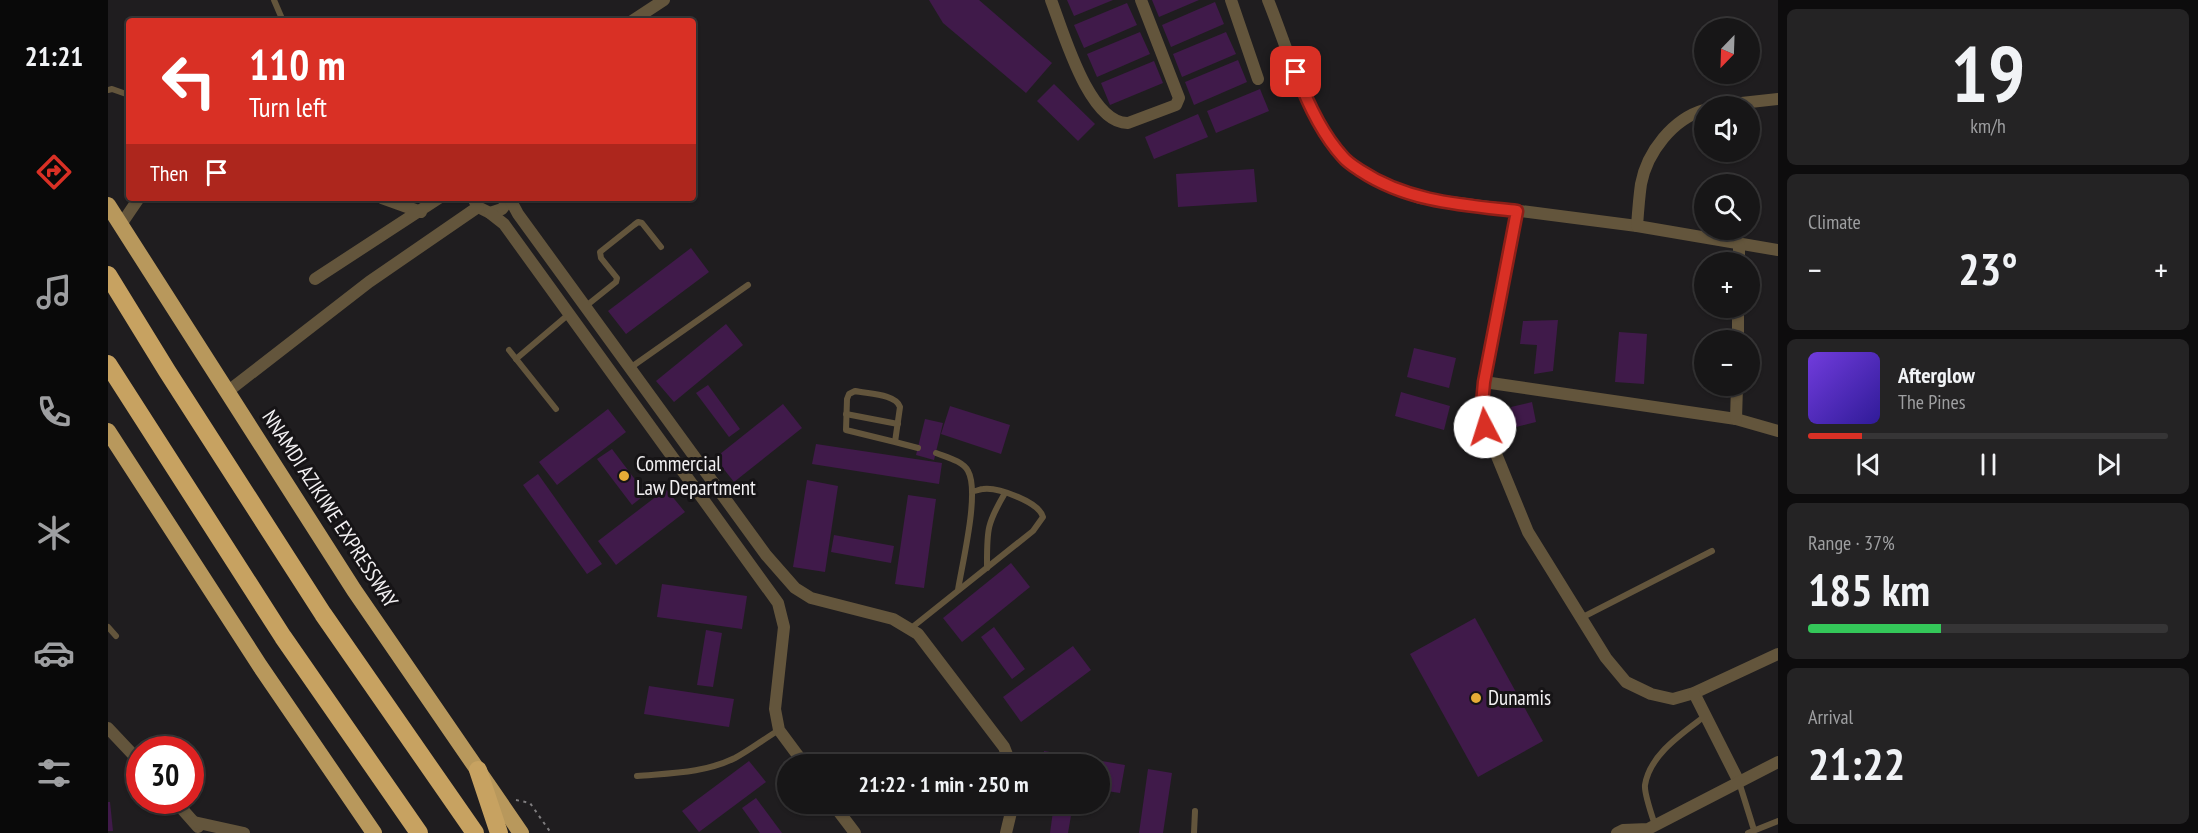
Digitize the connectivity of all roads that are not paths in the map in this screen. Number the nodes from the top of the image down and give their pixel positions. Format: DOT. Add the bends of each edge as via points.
graph roads {
  1 [pos="273,0"];
  2 [pos="664,0"];
  3 [pos="1051,0"];
  4 [pos="1141,0"];
  5 [pos="1231,0"];
  6 [pos="1268,0"];
  7 [pos="282,18"];
  8 [pos="637,18"];
  9 [pos="1258,79"];
  10 [pos="108,90"];
  11 [pos="126,94"];
  12 [pos="1778,99"];
  13 [pos="1760,101"];
  14 [pos="1694,113"];
  15 [pos="137,201"];
  16 [pos="390,201"];
  17 [pos="435,201"];
  18 [pos="508,201"];
  19 [pos="511,201"];
  20 [pos="108,205"];
  21 [pos="481,206"];
  22 [pos="1517,211"];
  23 [pos="421,212"];
  24 [pos="518,214"];
  25 [pos="504,224"];
  26 [pos="120,225"];
  27 [pos="1637,226"];
  28 [pos="1739,245"];
  29 [pos="661,247"];
  30 [pos="1778,250"];
  31 [pos="1739,252"];
  32 [pos="108,275"];
  33 [pos="315,279"];
  34 [pos="748,285"];
  35 [pos="585,306"];
  36 [pos="569,313"];
  37 [pos="509,350"];
  38 [pos="516,359"];
  39 [pos="108,364"];
  40 [pos="630,368"];
  41 [pos="1484,382"];
  42 [pos="227,392"];
  43 [pos="1737,396"];
  44 [pos="556,409"];
  45 [pos="846,414"];
  46 [pos="1736,419"];
  47 [pos="898,424"];
  48 [pos="108,431"];
  49 [pos="1778,431"];
  50 [pos="895,442"];
  51 [pos="918,448"];
  52 [pos="936,453"];
  53 [pos="974,491"];
  54 [pos="1005,493"];
  55 [pos="1712,551"];
  56 [pos="987,568"];
  57 [pos="958,591"];
  58 [pos="1581,618"];
  59 [pos="108,627"];
  60 [pos="910,629"];
  61 [pos="116,636"];
  62 [pos="1778,654"];
  63 [pos="1694,693"];
  64 [pos="1706,716"];
  65 [pos="108,728"];
  66 [pos="779,730"];
  67 [pos="126,747"];
  68 [pos="797,754"];
  69 [pos="1007,754"];
  70 [pos="1778,762"];
  71 [pos="478,770"];
  72 [pos="637,776"];
  73 [pos="1739,782"];
  74 [pos="1195,811"];
  75 [pos="186,814"];
  76 [pos="841,814"];
  77 [pos="1010,814"];
  78 [pos="1778,820"];
  79 [pos="194,822"];
  80 [pos="1649,829"];
  81 [pos="1005,831"];
  82 [pos="1751,832"];
  83 [pos="204,833"];
  84 [pos="244,833"];
  85 [pos="374,833"];
  86 [pos="419,833"];
  87 [pos="475,833"];
  88 [pos="499,833"];
  89 [pos="521,833"];
  90 [pos="855,833"];
  91 [pos="1194,833"];
  92 [pos="1617,833"];
  1 -- 7 [label="lane"];
  2 -- 8 [label="street"];
  3 -- 4 [label="street" via="1086,88 1120,123 1176,105 1179,98"];
  5 -- 9 [label="street"];
  6 -- 22 [label="street" via="1303,90 1324,132 1344,159 1373,178 1420,198"];
  10 -- 11 [label="lane"];
  12 -- 13 [label="street"];
  14 -- 27 [label="street" via="1666,135 1651,157 1641,183"];
  15 -- 26 [label="street"];
  16 -- 23 [label="street"];
  17 -- 23 [label="street"];
  18 -- 21 [label="street" via="502,209"];
  19 -- 24 [label="street"];
  20 -- 26 [label="highway, NNAMDI AZIKIWE EXPRESSWAY"];
  21 -- 25 [label="street"];
  21 -- 42 [label="street" via="369,282"];
  22 -- 27 [label="street"];
  22 -- 41 [label="street"];
  23 -- 33 [label="street"];
  24 -- 25 [label="street"];
  24 -- 35 [label="street"];
  25 -- 36 [label="street"];
  26 -- 42 [label="highway, NNAMDI AZIKIWE EXPRESSWAY"];
  27 -- 28 [label="street"];
  28 -- 30 [label="street"];
  28 -- 31 [label="street"];
  29 -- 35 [label="lane" via="642,223 634,225 600,252 616,282"];
  32 -- 87 [label="highway" via="323,614"];
  34 -- 40 [label="lane"];
  35 -- 40 [label="street"];
  36 -- 38 [label="lane"];
  36 -- 66 [label="street" via="778,603 784,627 775,709"];
  37 -- 38 [label="lane"];
  38 -- 44 [label="lane"];
  39 -- 86 [label="highway" via="283,637"];
  40 -- 60 [label="street" via="766,555 795,588 811,598 893,619"];
  41 -- 46 [label="street"];
  41 -- 58 [label="street" via="1485,427 1503,477 1528,532"];
  42 -- 71 [label="highway, NNAMDI AZIKIWE EXPRESSWAY" via="354,590"];
  43 -- 46 [label="street"];
  45 -- 47 [label="lane"];
  45 -- 47 [label="lane" via="849,394 855,391 899,403"];
  45 -- 50 [label="lane" via="849,432"];
  46 -- 49 [label="street"];
  47 -- 50 [label="lane"];
  48 -- 85 [label="highway"];
  50 -- 51 [label="lane"];
  52 -- 53 [label="lane" via="968,470"];
  53 -- 54 [label="lane"];
  53 -- 57 [label="lane"];
  54 -- 56 [label="lane" via="988,528"];
  54 -- 56 [label="lane" via="1039,509 1043,517"];
  55 -- 58 [label="lane"];
  56 -- 57 [label="lane"];
  57 -- 60 [label="lane"];
  58 -- 63 [label="street" via="1626,682 1672,699"];
  59 -- 61 [label="lane"];
  60 -- 69 [label="street" via="918,634"];
  62 -- 63 [label="street"];
  63 -- 64 [label="street"];
  64 -- 73 [label="street"];
  64 -- 80 [label="lane" via="1666,747 1653,764 1644,786"];
  65 -- 67 [label="street"];
  66 -- 68 [label="street"];
  66 -- 72 [label="lane" via="718,765"];
  70 -- 73 [label="street"];
  71 -- 88 [label="highway"];
  71 -- 89 [label="highway, NNAMDI AZIKIWE EXPRESSWAY"];
  73 -- 80 [label="street"];
  73 -- 82 [label="lane"];
  74 -- 91 [label="lane"];
  75 -- 79 [label="street"];
  76 -- 90 [label="street"];
  77 -- 81 [label="street"];
  78 -- 82 [label="lane"];
  79 -- 83 [label="street"];
  79 -- 84 [label="street"];
  80 -- 92 [label="street"];
}
